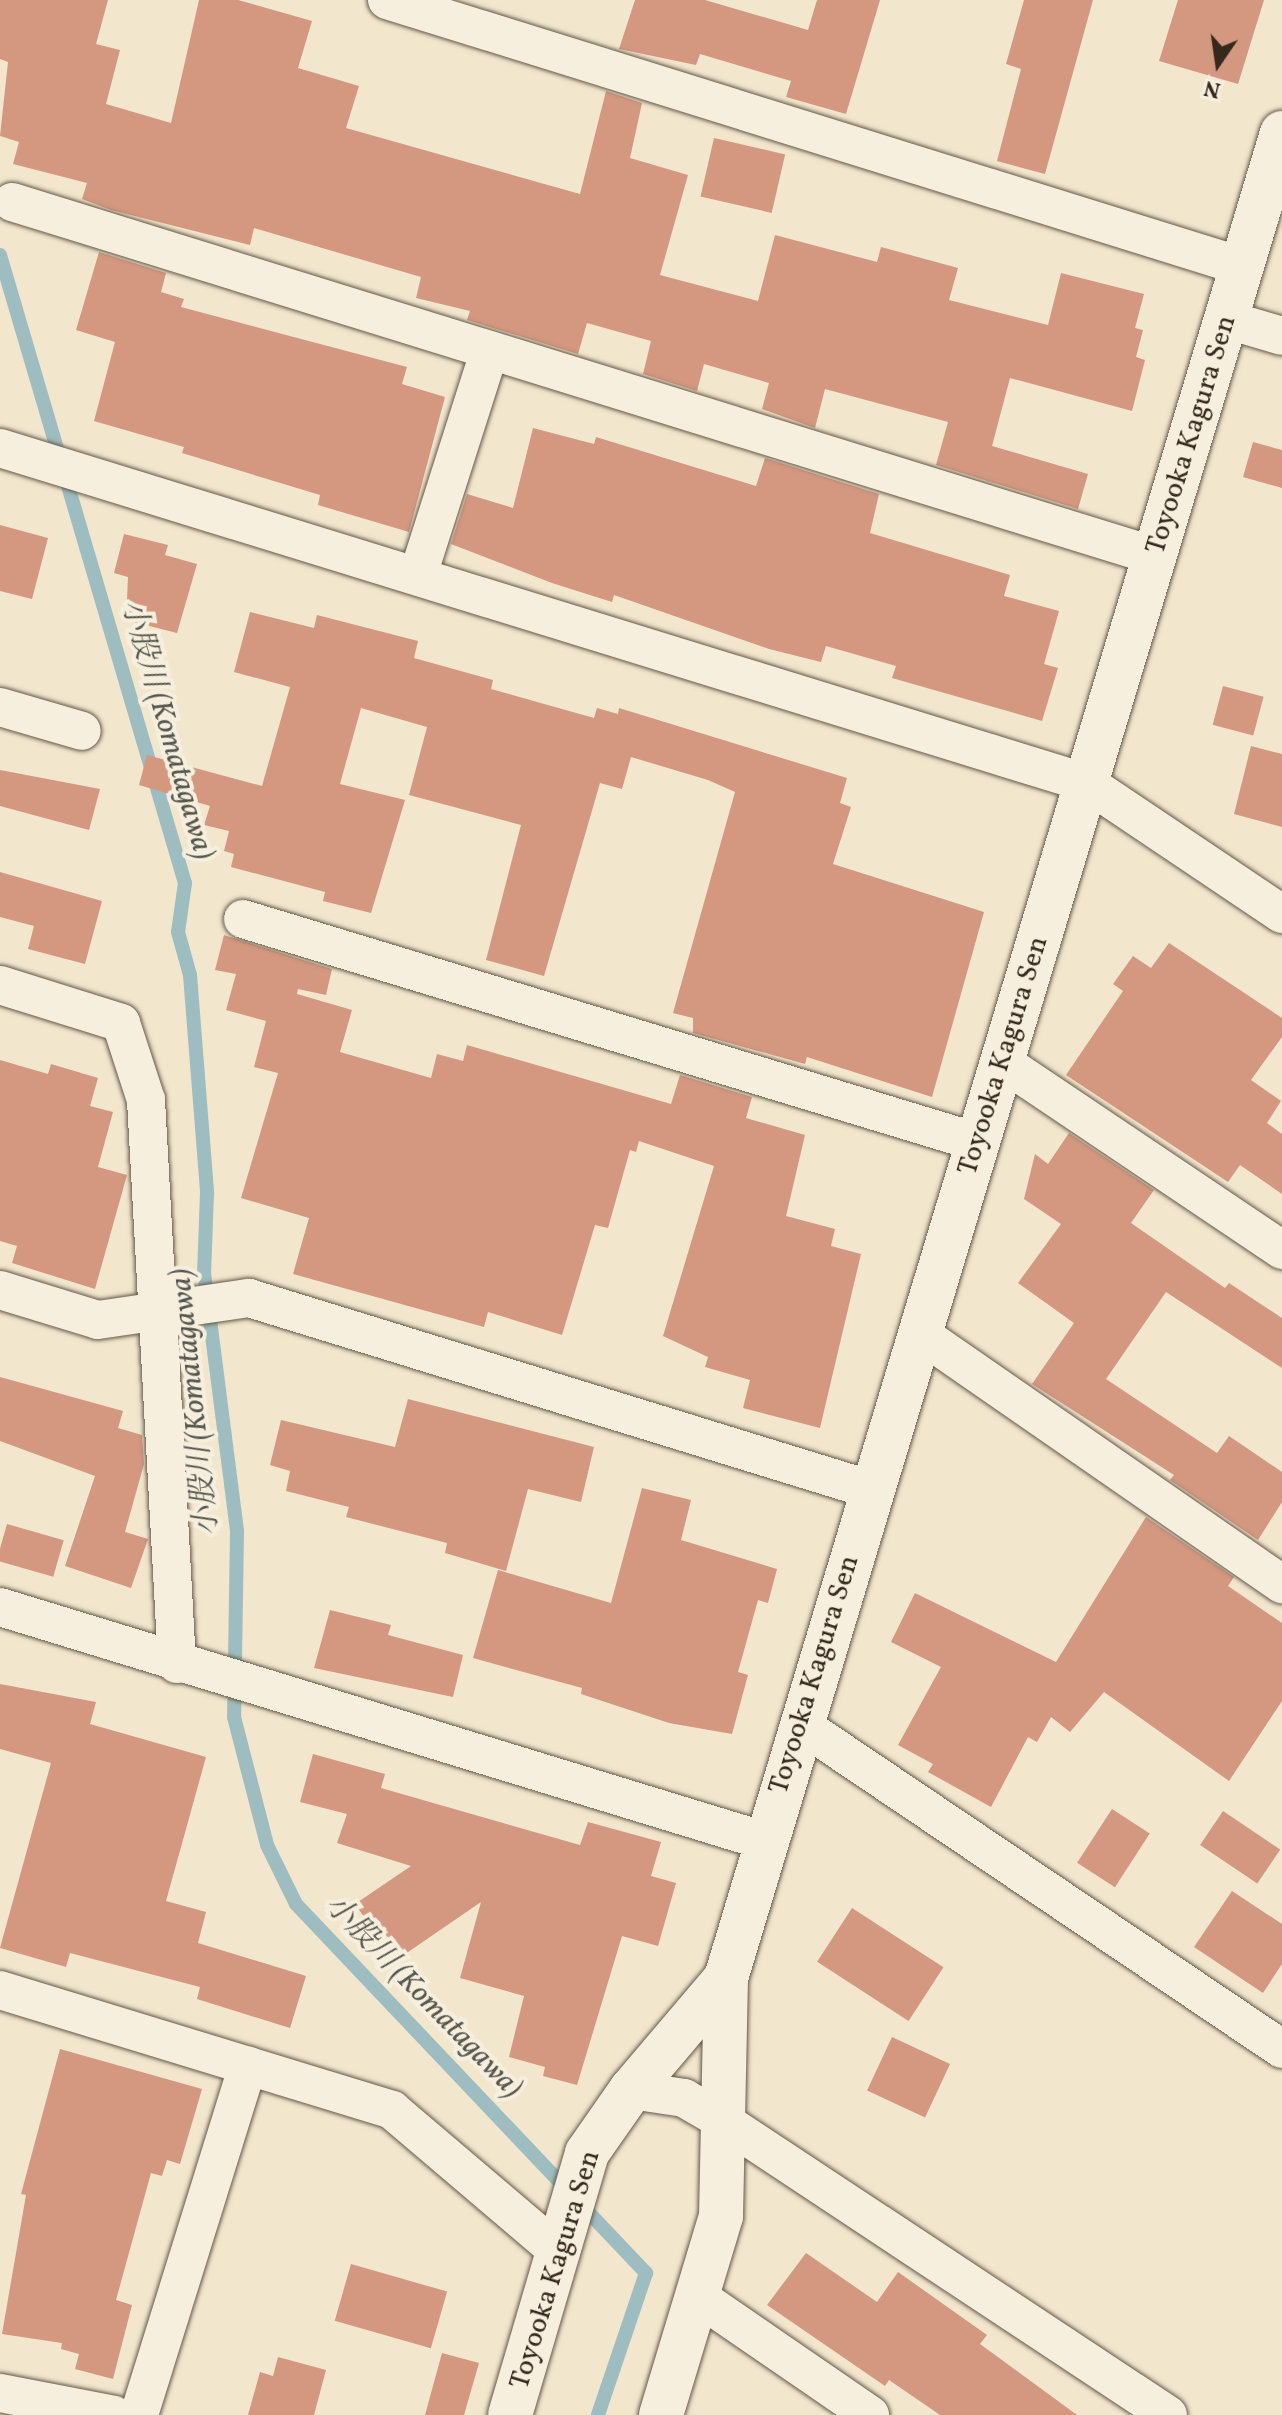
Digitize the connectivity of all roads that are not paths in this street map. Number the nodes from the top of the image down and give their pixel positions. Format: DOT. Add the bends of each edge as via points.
graph roads {
  1 [pos="387,0"];
  2 [pos="1282,133"];
  3 [pos="12,202"];
  4 [pos="1244,267"];
  5 [pos="1228,320"];
  6 [pos="1282,336"];
  7 [pos="489,352"];
  8 [pos="0,448"];
  9 [pos="1155,556"];
  10 [pos="418,575"];
  11 [pos="0,707"];
  12 [pos="82,731"];
  13 [pos="1087,783"];
  14 [pos="1282,914"];
  15 [pos="243,919"];
  16 [pos="0,985"];
  17 [pos="1001,1061"];
  18 [pos="977,1142"];
  19 [pos="1282,1250"];
  20 [pos="0,1290"];
  21 [pos="165,1309"];
  22 [pos="922,1335"];
  23 [pos="872,1490"];
  24 [pos="1282,1584"];
  25 [pos="0,1607"];
  26 [pos="193,1668"];
  27 [pos="800,1724"];
  28 [pos="765,1841"];
  29 [pos="726,1978"];
  30 [pos="0,1990"];
  31 [pos="1282,2049"];
  32 [pos="248,2066"];
  33 [pos="631,2090"];
  34 [pos="725,2122"];
  35 [pos="565,2234"];
  36 [pos="697,2296"];
  37 [pos="0,2393"];
  38 [pos="114,2415"];
  39 [pos="139,2415"];
  40 [pos="510,2415"];
  41 [pos="661,2415"];
  42 [pos="870,2415"];
  43 [pos="1168,2415"];
  1 -- 4 [label="street"];
  2 -- 4 [label="street, Toyooka Kagura Sen"];
  3 -- 7 [label="street"];
  4 -- 5 [label="street, Toyooka Kagura Sen"];
  5 -- 6 [label="street"];
  5 -- 9 [label="street, Toyooka Kagura Sen"];
  7 -- 9 [label="street"];
  7 -- 10 [label="street"];
  8 -- 10 [label="street"];
  9 -- 13 [label="street, Toyooka Kagura Sen"];
  10 -- 13 [label="street"];
  11 -- 12 [label="street"];
  13 -- 14 [label="street"];
  13 -- 17 [label="street, Toyooka Kagura Sen"];
  15 -- 18 [label="street"];
  16 -- 21 [label="street" via="121,1023 146,1100"];
  17 -- 18 [label="street, Toyooka Kagura Sen"];
  17 -- 19 [label="street"];
  18 -- 22 [label="street, Toyooka Kagura Sen"];
  20 -- 21 [label="street" via="98,1320"];
  21 -- 23 [label="street" via="249,1298"];
  21 -- 26 [label="street"];
  22 -- 23 [label="street, Toyooka Kagura Sen"];
  22 -- 24 [label="street"];
  23 -- 27 [label="street, Toyooka Kagura Sen"];
  25 -- 26 [label="street"];
  26 -- 28 [label="street"];
  27 -- 28 [label="street, Toyooka Kagura Sen"];
  27 -- 31 [label="street"];
  28 -- 29 [label="street, Toyooka Kagura Sen"];
  29 -- 33 [label="street, Toyooka Kagura Sen"];
  29 -- 34 [label="street, Toyooka Kagura Sen"];
  30 -- 32 [label="street"];
  32 -- 35 [label="street" via="392,2110"];
  32 -- 39 [label="street"];
  33 -- 34 [label="street" via="684,2098"];
  33 -- 35 [label="street, Toyooka Kagura Sen" via="587,2153"];
  34 -- 36 [label="street, Toyooka Kagura Sen" via="721,2216"];
  34 -- 43 [label="street"];
  35 -- 40 [label="street, Toyooka Kagura Sen"];
  36 -- 41 [label="street, Toyooka Kagura Sen"];
  36 -- 42 [label="street"];
  37 -- 38 [label="street"];
}
